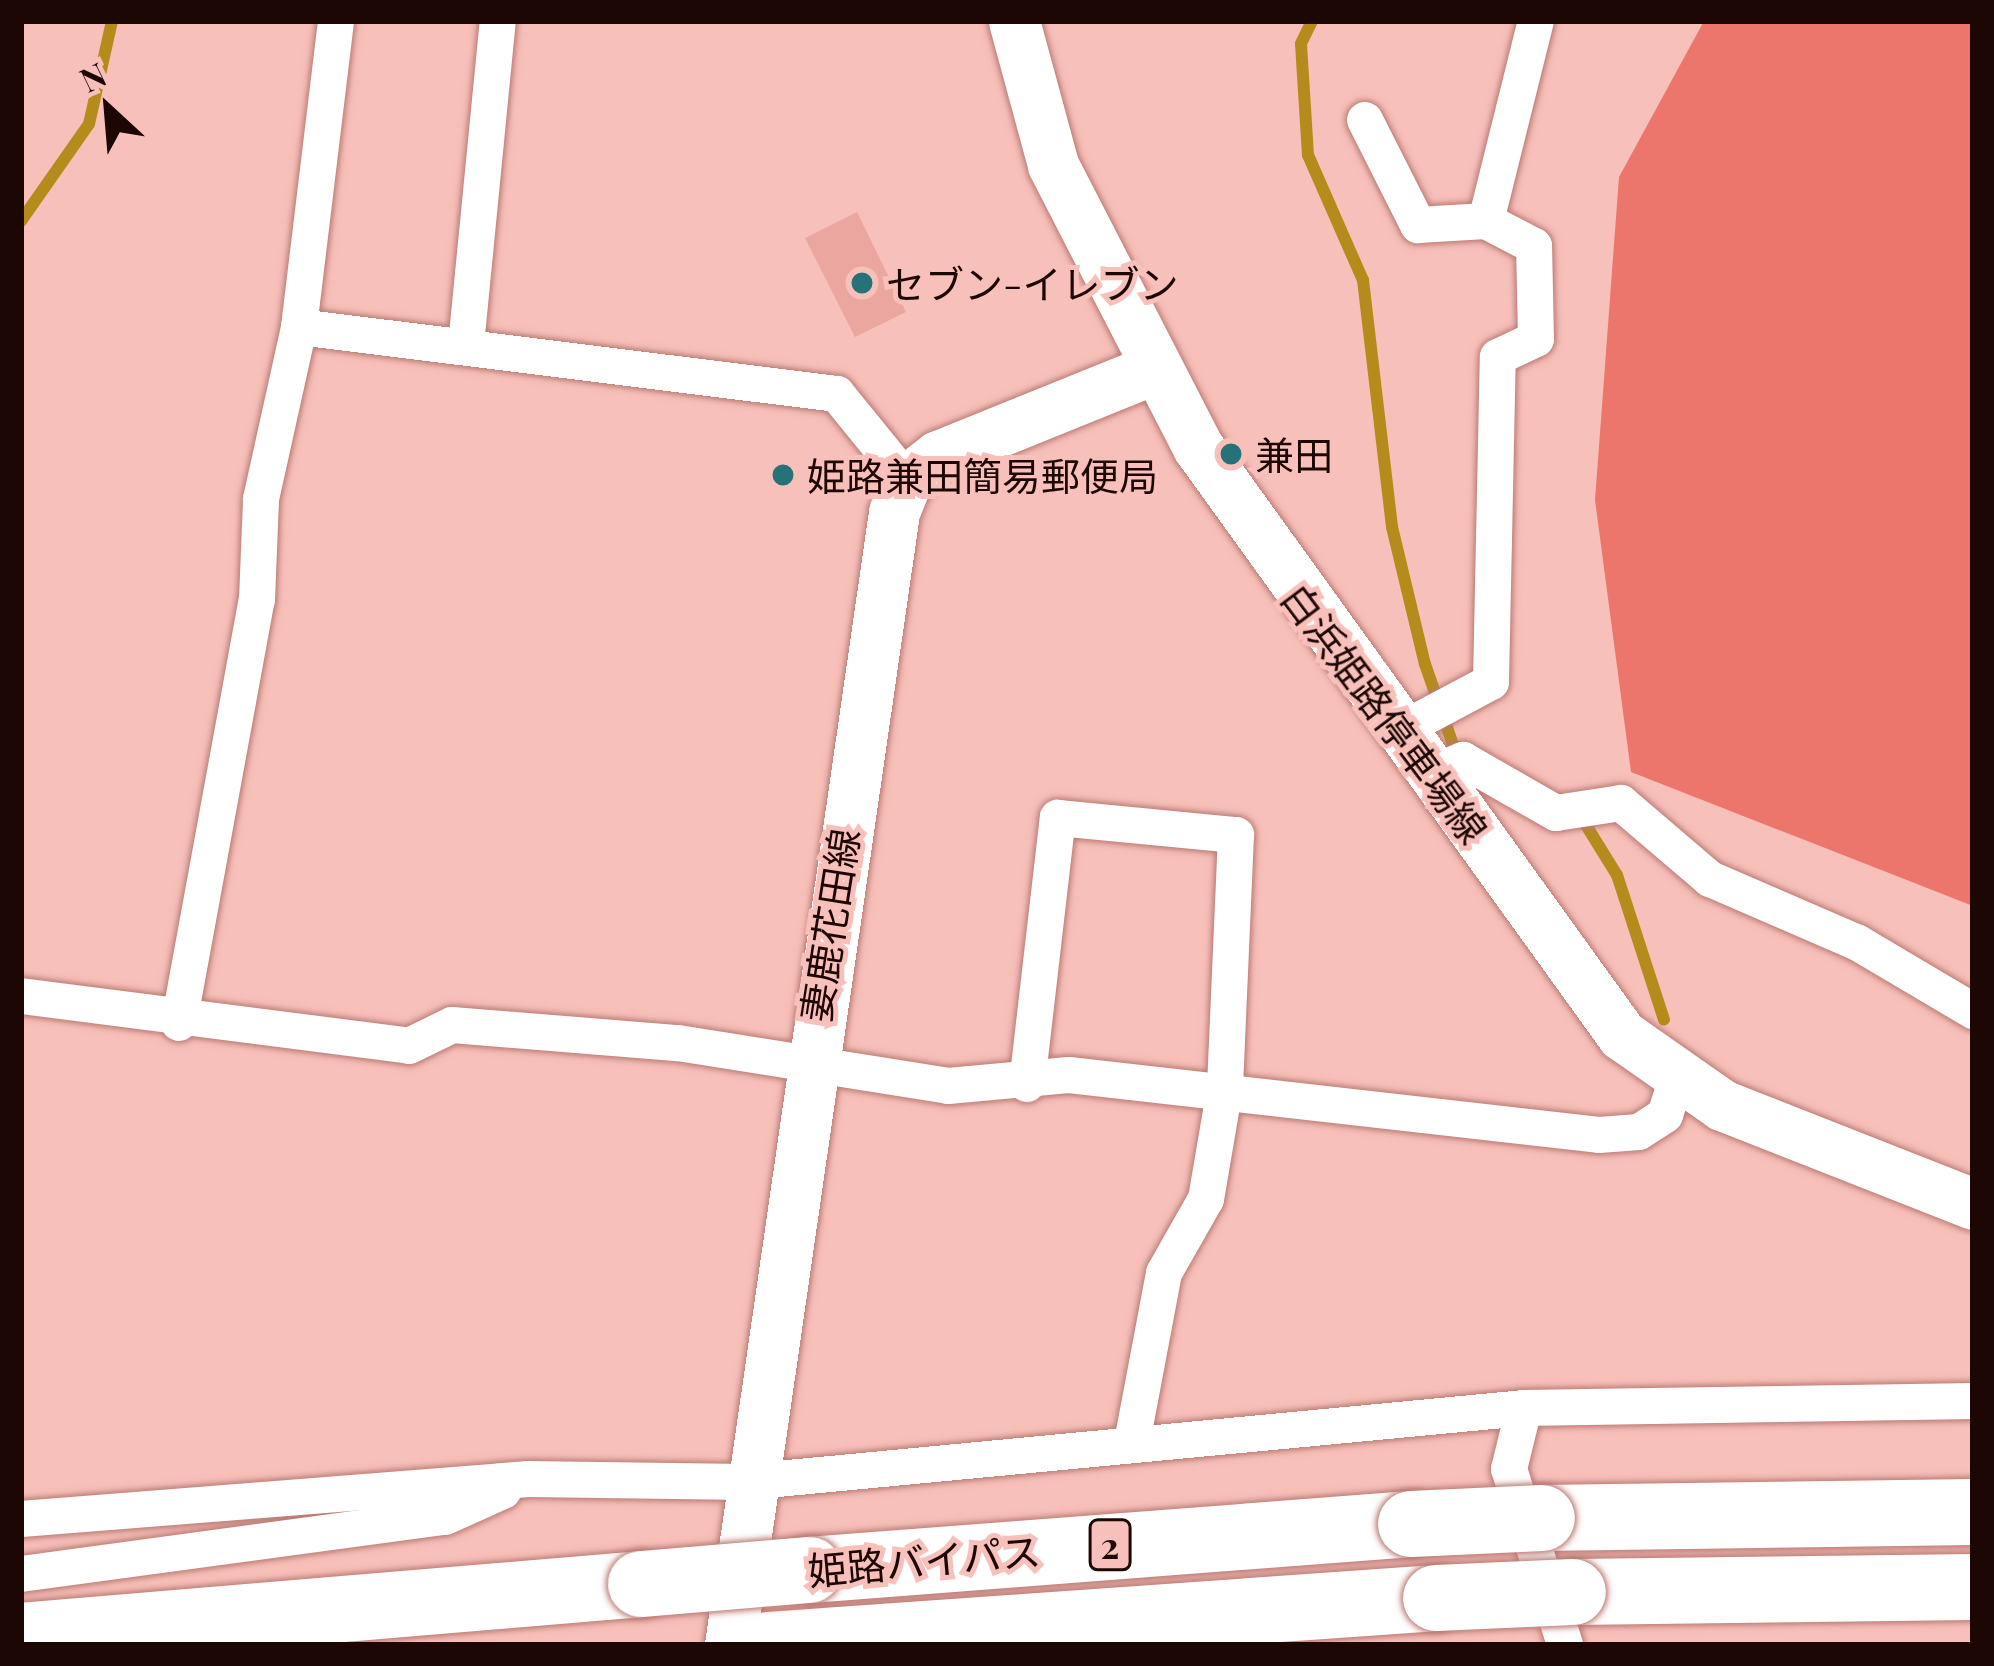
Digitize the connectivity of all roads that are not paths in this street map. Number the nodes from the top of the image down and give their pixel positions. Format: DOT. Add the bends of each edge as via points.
graph roads {
  1 [pos="336,21"];
  2 [pos="498,21"];
  3 [pos="1014,21"];
  4 [pos="1536,21"];
  5 [pos="1365,120"];
  6 [pos="1486,221"];
  7 [pos="299,327"];
  8 [pos="466,345"];
  9 [pos="1156,368"];
  10 [pos="907,480"];
  11 [pos="1427,717"];
  12 [pos="1432,773"];
  13 [pos="21,996"];
  14 [pos="1973,1011"];
  15 [pos="179,1023"];
  16 [pos="808,1063"];
  17 [pos="1676,1081"];
  18 [pos="1027,1084"];
  19 [pos="1225,1088"];
  20 [pos="1973,1204"];
  21 [pos="1973,1401"];
  22 [pos="1524,1408"];
  23 [pos="1132,1443"];
  24 [pos="528,1479"];
  25 [pos="746,1482"];
  26 [pos="1973,1512"];
  27 [pos="21,1519"];
  28 [pos="21,1574"];
  29 [pos="1973,1587"];
  30 [pos="1569,1618"];
  31 [pos="21,1636"];
  32 [pos="785,1643"];
  33 [pos="730,1645"];
  1 -- 7 [label="street"];
  2 -- 8 [label="street"];
  3 -- 9 [label="main road, 白浜姫路停車場線" via="1053,165"];
  4 -- 6 [label="street"];
  5 -- 6 [label="street" via="1418,225"];
  6 -- 11 [label="street" via="1534,246 1536,339 1498,358 1491,682"];
  7 -- 8 [label="street"];
  7 -- 15 [label="street" via="261,499 257,600"];
  8 -- 10 [label="street" via="837,394"];
  9 -- 10 [label="main road" via="938,456"];
  9 -- 11 [label="main road, 白浜姫路停車場線" via="1251,533"];
  10 -- 16 [label="main road, 妻鹿花田線"];
  11 -- 12 [label="main road, 白浜姫路停車場線"];
  12 -- 14 [label="street" via="1463,760 1571,807 1621,803 1710,879 1858,943"];
  12 -- 17 [label="main road, 白浜姫路停車場線" via="1622,1035"];
  13 -- 15 [label="street"];
  15 -- 16 [label="street" via="409,1046 452,1025"];
  16 -- 18 [label="street" via="948,1086"];
  16 -- 25 [label="main road, 妻鹿花田線"];
  17 -- 19 [label="street" via="1665,1114 1640,1132 1599,1135"];
  17 -- 20 [label="main road, 白浜姫路停車場線"];
  18 -- 19 [label="street" via="1069,1075"];
  18 -- 19 [label="street" via="1058,818 1236,835"];
  19 -- 23 [label="street" via="1206,1199 1164,1273"];
  21 -- 22 [label="street"];
  22 -- 23 [label="street"];
  22 -- 30 [label="street" via="1510,1469"];
  23 -- 25 [label="street"];
  24 -- 25 [label="street"];
  24 -- 27 [label="street"];
  24 -- 28 [label="street" via="446,1517"];
  25 -- 33 [label="main road, 妻鹿花田線"];
  26 -- 31 [label="highway, 姫路バイパス / 2, bridge" via="1411,1524"];
  29 -- 30 [label="highway, 姫路バイパス / 2"];
  30 -- 32 [label="highway, 姫路バイパス / 2, bridge" via="1436,1598"];
}
